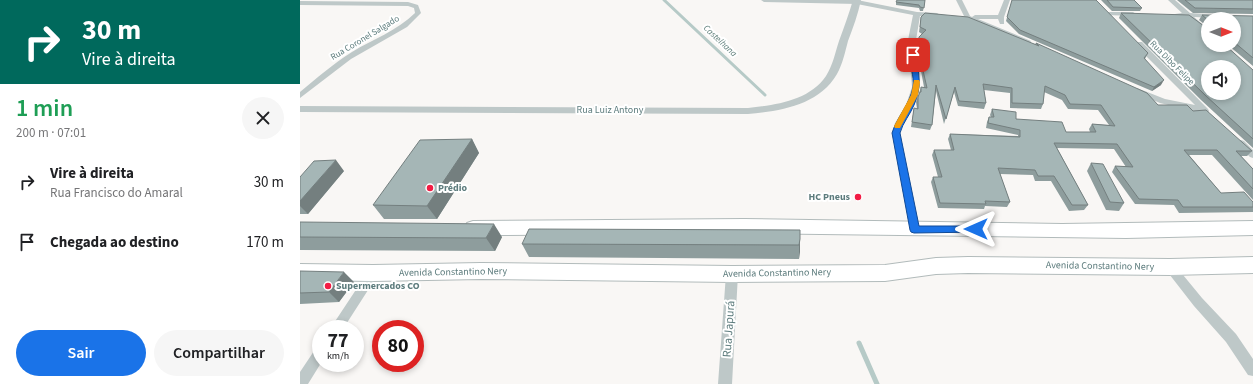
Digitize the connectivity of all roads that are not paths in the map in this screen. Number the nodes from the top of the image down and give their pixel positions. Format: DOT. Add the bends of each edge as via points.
graph roads {
  1 [pos="764,0"];
  2 [pos="959,0"];
  3 [pos="1007,0"];
  4 [pos="1171,0"];
  5 [pos="857,1"];
  6 [pos="300,3"];
  7 [pos="917,14"];
  8 [pos="1137,14"];
  9 [pos="1166,15"];
  10 [pos="946,16"];
  11 [pos="1188,16"];
  12 [pos="1201,16"];
  13 [pos="964,17"];
  14 [pos="1001,17"];
  15 [pos="1119,25"];
  16 [pos="1201,27"];
  17 [pos="1002,30"];
  18 [pos="1130,36"];
  19 [pos="1038,46"];
  20 [pos="1130,87"];
  21 [pos="300,96"];
  22 [pos="300,109"];
  23 [pos="1235,138"];
  24 [pos="1253,155"];
  25 [pos="459,228"];
  26 [pos="1253,228"];
  27 [pos="914,230"];
  28 [pos="1253,265"];
  29 [pos="1170,267"];
  30 [pos="300,272"];
  31 [pos="373,273"];
  32 [pos="732,274"];
  33 [pos="342,320"];
  34 [pos="312,366"];
  35 [pos="1253,370"];
  36 [pos="300,384"];
  37 [pos="725,384"];
  1 -- 5 [label="street"];
  2 -- 13 [label="street"];
  3 -- 14 [label="street"];
  4 -- 11 [label="street"];
  5 -- 7 [label="street"];
  5 -- 22 [label="street, Rua Luiz Antony" via="835,69 826,83 815,92 786,106 748,111"];
  6 -- 21 [label="street, Rua Coronel Salgado" via="408,4 418,9 413,19 401,28 343,61"];
  7 -- 10 [label="street"];
  7 -- 27 [label="street" via="912,40 916,88 896,133"];
  8 -- 15 [label="street" via="1106,12"];
  9 -- 11 [label="street"];
  11 -- 12 [label="street"];
  11 -- 16 [label="street"];
  13 -- 14 [label="street"];
  13 -- 17 [label="street"];
  14 -- 17 [label="street"];
  17 -- 19 [label="street"];
  18 -- 20 [label="street, Rua Dibo Felipe" via="1206,112 1163,101"];
  23 -- 24 [label="street"];
  25 -- 27 [label="highway" via="744,226"];
  26 -- 27 [label="highway" via="1179,231"];
  28 -- 29 [label="highway, Avenida Constantino Nery"];
  29 -- 32 [label="highway, Avenida Constantino Nery" via="968,265 936,266 885,273"];
  29 -- 35 [label="street" via="1231,338"];
  30 -- 31 [label="highway, Avenida Constantino Nery"];
  31 -- 32 [label="highway, Avenida Constantino Nery" via="481,271"];
  31 -- 33 [label="street"];
  32 -- 37 [label="street, Rua Japurá"];
  34 -- 36 [label="street"];
}
